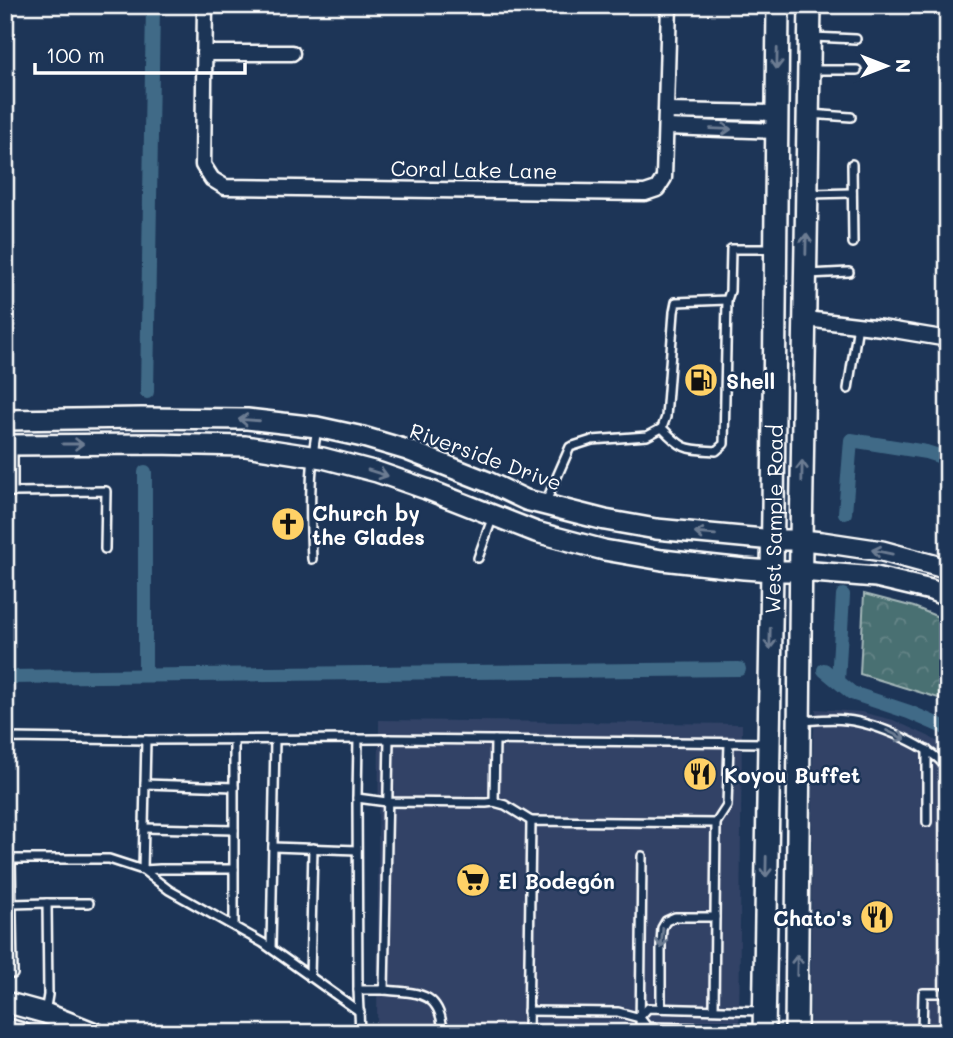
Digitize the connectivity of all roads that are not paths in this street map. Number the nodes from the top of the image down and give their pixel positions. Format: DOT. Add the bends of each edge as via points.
graph roads {
  1 [pos="205,5"];
  2 [pos="669,5"];
  3 [pos="778,5"];
  4 [pos="810,5"];
  5 [pos="809,37"];
  6 [pos="856,39"];
  7 [pos="204,53"];
  8 [pos="292,53"];
  9 [pos="809,70"];
  10 [pos="857,70"];
  11 [pos="667,111"];
  12 [pos="808,114"];
  13 [pos="851,117"];
  14 [pos="777,122"];
  15 [pos="666,127"];
  16 [pos="852,164"];
  17 [pos="852,193"];
  18 [pos="807,194"];
  19 [pos="6,239"];
  20 [pos="853,243"];
  21 [pos="775,249"];
  22 [pos="849,272"];
  23 [pos="806,274"];
  24 [pos="727,300"];
  25 [pos="806,319"];
  26 [pos="858,325"];
  27 [pos="5,338"];
  28 [pos="948,339"];
  29 [pos="848,389"];
  30 [pos="5,420"];
  31 [pos="317,427"];
  32 [pos="662,428"];
  33 [pos="9,445"];
  34 [pos="312,457"];
  35 [pos="9,492"];
  36 [pos="545,505"];
  37 [pos="493,516"];
  38 [pos="773,540"];
  39 [pos="801,540"];
  40 [pos="105,549"];
  41 [pos="478,558"];
  42 [pos="312,559"];
  43 [pos="948,569"];
  44 [pos="772,571"];
  45 [pos="801,571"];
  46 [pos="948,597"];
  47 [pos="799,721"];
  48 [pos="358,739"];
  49 [pos="389,739"];
  50 [pos="146,740"];
  51 [pos="234,740"];
  52 [pos="275,740"];
  53 [pos="495,740"];
  54 [pos="5,743"];
  55 [pos="729,743"];
  56 [pos="768,743"];
  57 [pos="927,750"];
  58 [pos="948,770"];
  59 [pos="145,784"];
  60 [pos="234,787"];
  61 [pos="357,798"];
  62 [pos="387,802"];
  63 [pos="494,802"];
  64 [pos="531,821"];
  65 [pos="927,822"];
  66 [pos="716,823"];
  67 [pos="144,828"];
  68 [pos="234,830"];
  69 [pos="273,847"];
  70 [pos="313,848"];
  71 [pos="357,850"];
  72 [pos="642,856"];
  73 [pos="8,859"];
  74 [pos="234,869"];
  75 [pos="143,870"];
  76 [pos="47,903"];
  77 [pos="89,903"];
  78 [pos="12,904"];
  79 [pos="765,911"];
  80 [pos="715,917"];
  81 [pos="234,926"];
  82 [pos="271,948"];
  83 [pos="13,974"];
  84 [pos="310,977"];
  85 [pos="358,990"];
  86 [pos="384,990"];
  87 [pos="948,993"];
  88 [pos="5,1002"];
  89 [pos="661,1008"];
  90 [pos="714,1009"];
  91 [pos="528,1011"];
  92 [pos="359,1012"];
  93 [pos="45,1013"];
  94 [pos="640,1018"];
  95 [pos="777,1027"];
  96 [pos="5,1028"];
  97 [pos="688,1030"];
  98 [pos="22,1033"];
  99 [pos="95,1033"];
  100 [pos="360,1033"];
  101 [pos="443,1033"];
  102 [pos="528,1033"];
  103 [pos="640,1033"];
  104 [pos="922,1033"];
  1 -- 7 [label="street"];
  2 -- 11 [label="street, Coral Lake Lane"];
  3 -- 14 [label="main road, West Sample Road, one-way"];
  4 -- 5 [label="main road, West Sample Road"];
  5 -- 6 [label="lane"];
  5 -- 9 [label="main road, West Sample Road"];
  7 -- 8 [label="street"];
  7 -- 15 [label="street, Coral Lake Lane" via="203,165 212,179 225,187 645,193 657,189 664,178"];
  9 -- 10 [label="lane"];
  9 -- 12 [label="main road, West Sample Road"];
  11 -- 14 [label="street"];
  11 -- 15 [label="street, Coral Lake Lane"];
  12 -- 13 [label="lane"];
  12 -- 18 [label="main road, West Sample Road"];
  15 -- 14 [label="street, one-way"];
  14 -- 21 [label="main road, West Sample Road"];
  16 -- 17 [label="lane"];
  17 -- 18 [label="lane"];
  17 -- 20 [label="lane"];
  23 -- 18 [label="main road, West Sample Road, one-way"];
  19 -- 27 [label="lane"];
  21 -- 24 [label="lane" via="731,249"];
  21 -- 38 [label="main road, West Sample Road"];
  22 -- 23 [label="lane"];
  23 -- 25 [label="main road, West Sample Road"];
  24 -- 32 [label="lane" via="676,302"];
  24 -- 32 [label="lane" via="724,444 716,450 687,449"];
  25 -- 26 [label="street"];
  39 -- 25 [label="main road, West Sample Road, one-way"];
  26 -- 28 [label="street"];
  26 -- 29 [label="lane"];
  31 -- 30 [label="street, Riverside Drive, one-way" via="247,419"];
  31 -- 34 [label="lane"];
  31 -- 36 [label="street, Riverside Drive" via="407,450"];
  32 -- 36 [label="lane" via="648,436 592,440 570,447"];
  33 -- 34 [label="street, one-way" via="245,446"];
  33 -- 35 [label="lane"];
  34 -- 37 [label="street, one-way" via="377,472"];
  34 -- 42 [label="lane"];
  35 -- 40 [label="lane" via="106,491"];
  38 -- 36 [label="street, Riverside Drive, one-way" via="656,529"];
  37 -- 41 [label="lane"];
  37 -- 44 [label="street" via="604,550"];
  38 -- 39 [label="street, Riverside Drive"];
  38 -- 44 [label="main road, West Sample Road"];
  43 -- 39 [label="street, Riverside Drive, one-way" via="882,551"];
  39 -- 45 [label="main road, West Sample Road"];
  44 -- 45 [label="street"];
  44 -- 56 [label="main road, West Sample Road, one-way"];
  45 -- 46 [label="street" via="876,577"];
  45 -- 47 [label="main road, West Sample Road"];
  47 -- 57 [label="lane, one-way" via="865,723"];
  95 -- 47 [label="main road, West Sample Road, one-way"];
  48 -- 49 [label="lane"];
  48 -- 52 [label="lane"];
  48 -- 61 [label="lane"];
  49 -- 53 [label="lane"];
  49 -- 62 [label="lane"];
  50 -- 51 [label="lane"];
  50 -- 54 [label="lane" via="10,738"];
  50 -- 59 [label="lane"];
  51 -- 52 [label="lane"];
  51 -- 60 [label="lane"];
  52 -- 69 [label="lane"];
  53 -- 55 [label="lane"];
  53 -- 63 [label="lane"];
  55 -- 56 [label="lane"];
  55 -- 66 [label="lane" via="727,806"];
  56 -- 79 [label="main road, West Sample Road, one-way"];
  57 -- 58 [label="lane"];
  57 -- 65 [label="lane"];
  59 -- 60 [label="lane"];
  59 -- 67 [label="lane"];
  60 -- 68 [label="lane"];
  61 -- 62 [label="lane"];
  61 -- 71 [label="lane"];
  62 -- 63 [label="lane"];
  62 -- 86 [label="lane"];
  63 -- 64 [label="lane"];
  64 -- 66 [label="lane"];
  64 -- 91 [label="lane"];
  66 -- 80 [label="lane"];
  67 -- 68 [label="lane"];
  67 -- 75 [label="lane"];
  68 -- 74 [label="lane"];
  69 -- 70 [label="lane"];
  69 -- 82 [label="lane"];
  70 -- 71 [label="lane"];
  70 -- 84 [label="lane"];
  71 -- 85 [label="lane"];
  72 -- 94 [label="lane"];
  73 -- 75 [label="lane" via="108,859"];
  73 -- 78 [label="lane"];
  74 -- 75 [label="lane"];
  74 -- 81 [label="lane"];
  75 -- 81 [label="lane"];
  76 -- 77 [label="lane"];
  76 -- 78 [label="lane"];
  76 -- 93 [label="lane"];
  78 -- 83 [label="lane"];
  79 -- 95 [label="main road, West Sample Road"];
  79 -- 95 [label="main road" via="779,933"];
  80 -- 89 [label="lane, one-way" via="666,921 661,945"];
  80 -- 90 [label="lane"];
  81 -- 82 [label="lane"];
  82 -- 84 [label="lane"];
  84 -- 92 [label="lane"];
  85 -- 86 [label="lane"];
  85 -- 92 [label="lane"];
  86 -- 101 [label="lane" via="429,999 441,1017"];
  87 -- 104 [label="lane" via="923,993"];
  88 -- 93 [label="street"];
  89 -- 90 [label="lane"];
  89 -- 94 [label="lane" via="648,1008"];
  90 -- 95 [label="lane"];
  91 -- 94 [label="lane" via="618,1012"];
  91 -- 102 [label="lane"];
  92 -- 100 [label="lane"];
  93 -- 99 [label="street"];
  94 -- 97 [label="lane" via="648,1027"];
  94 -- 103 [label="lane"];
  95 -- 97 [label="lane"];
  96 -- 98 [label="street"];
}
